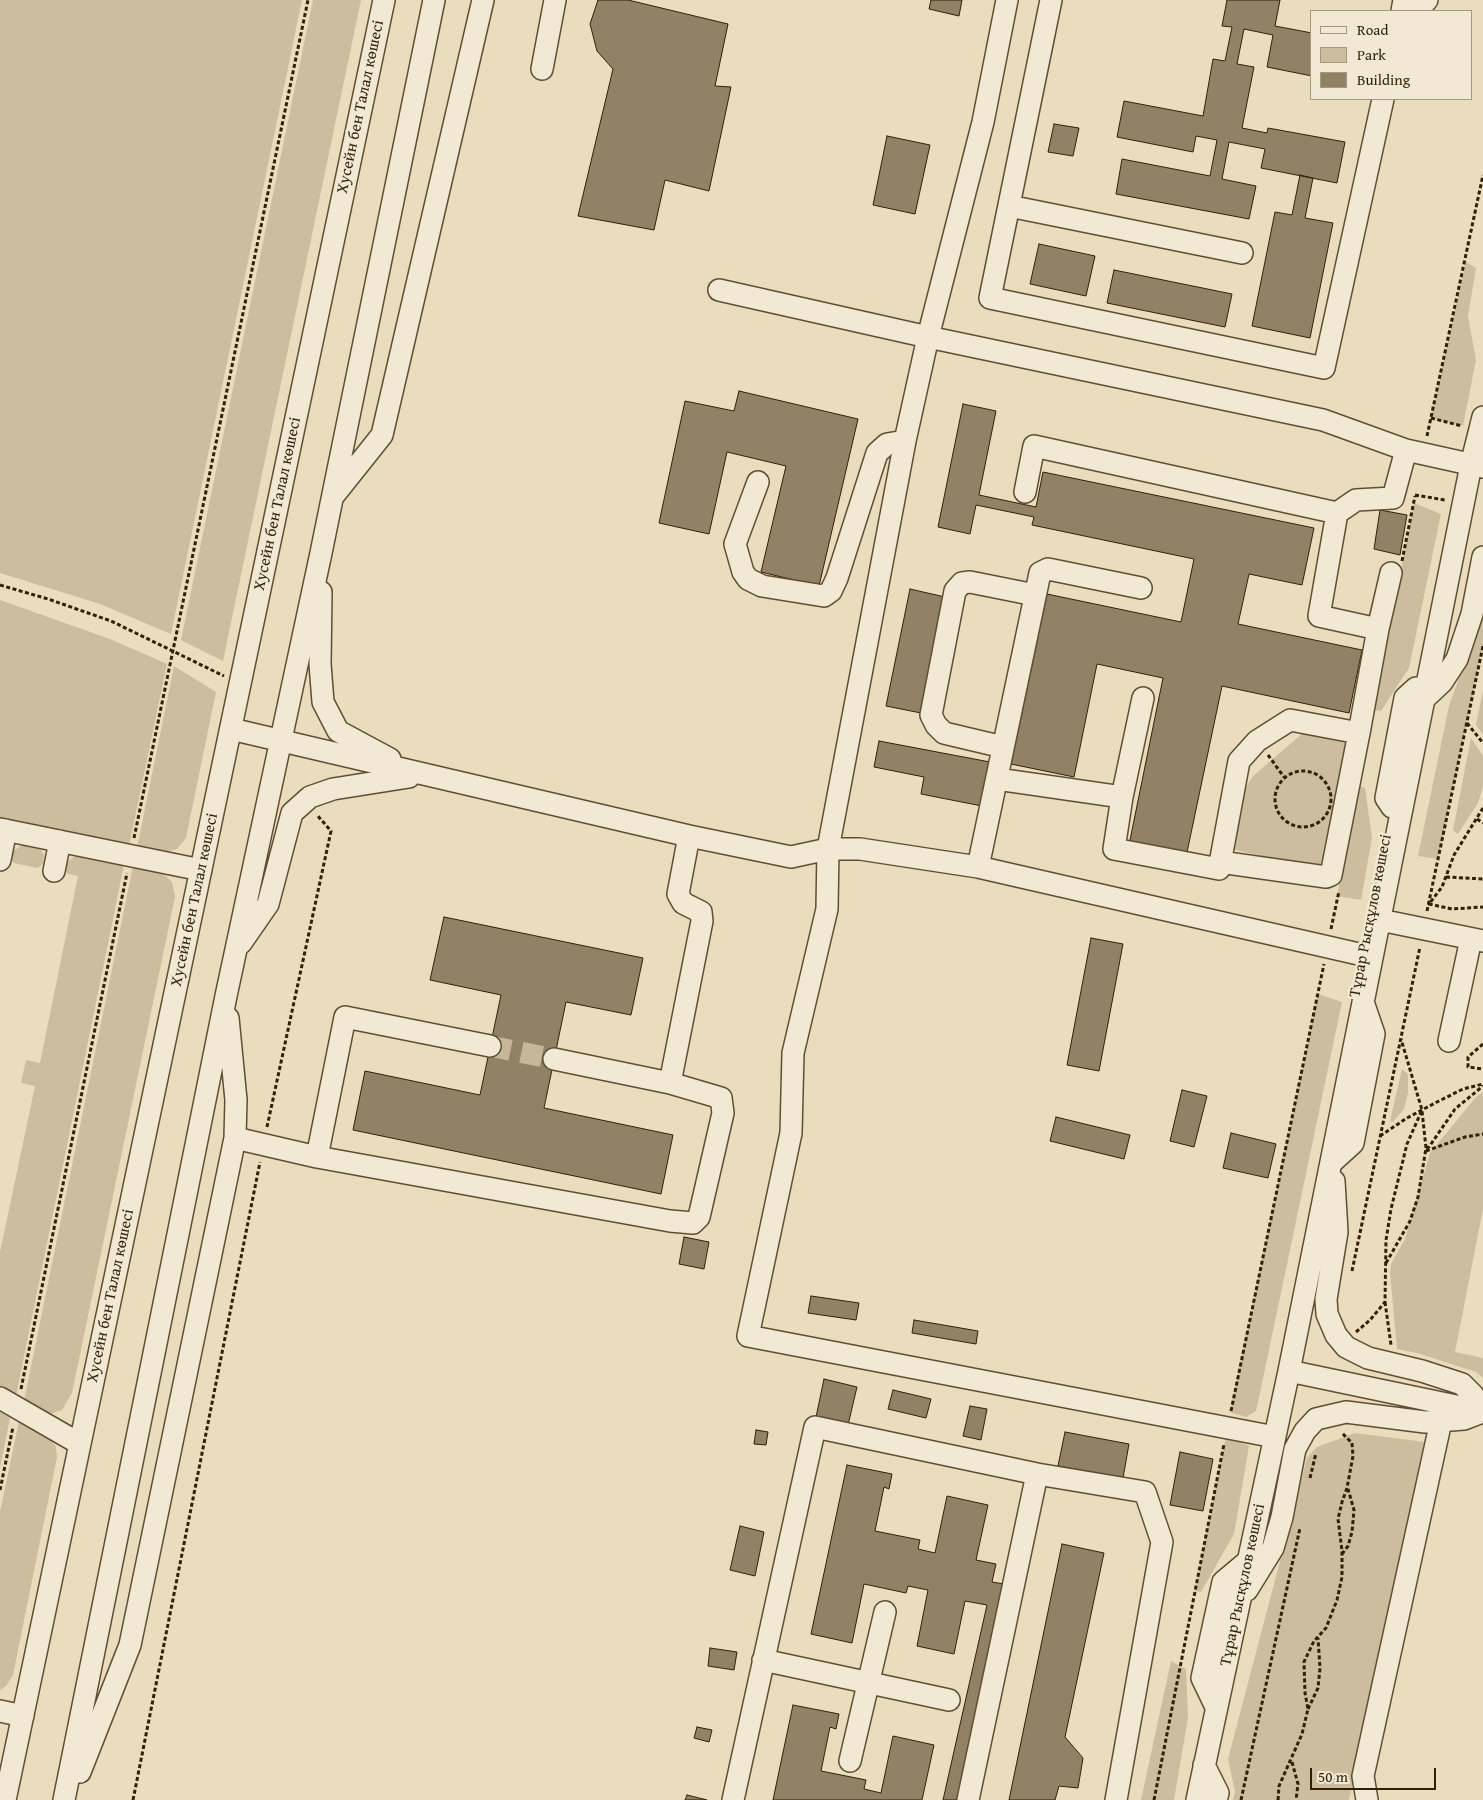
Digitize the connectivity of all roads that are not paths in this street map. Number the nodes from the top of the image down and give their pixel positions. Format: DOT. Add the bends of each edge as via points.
graph roads {
  1 [pos="384,0"];
  2 [pos="434,0"];
  3 [pos="483,0"];
  4 [pos="555,0"];
  5 [pos="1007,0"];
  6 [pos="1051,0"];
  7 [pos="1427,0"];
  8 [pos="1418,10"];
  9 [pos="542,69"];
  10 [pos="1383,100"];
  11 [pos="1009,206"];
  12 [pos="1242,253"];
  13 [pos="719,290"];
  14 [pos="928,337"];
  15 [pos="1483,418"];
  16 [pos="905,441"];
  17 [pos="1414,452"];
  18 [pos="1477,466"];
  19 [pos="758,482"];
  20 [pos="1025,492"];
  21 [pos="332,498"];
  22 [pos="1337,513"];
  23 [pos="321,553"];
  24 [pos="1483,557"];
  25 [pos="1396,571"];
  26 [pos="1141,588"];
  27 [pos="1035,595"];
  28 [pos="1378,629"];
  29 [pos="1420,693"];
  30 [pos="1143,698"];
  31 [pos="230,729"];
  32 [pos="1359,733"];
  33 [pos="280,741"];
  34 [pos="1003,747"];
  35 [pos="421,775"];
  36 [pos="997,779"];
  37 [pos="1122,797"];
  38 [pos="3,829"];
  39 [pos="689,836"];
  40 [pos="60,841"];
  41 [pos="828,849"];
  42 [pos="0,860"];
  43 [pos="1220,862"];
  44 [pos="978,867"];
  45 [pos="201,870"];
  46 [pos="54,871"];
  47 [pos="1380,920"];
  48 [pos="1477,940"];
  49 [pos="235,952"];
  50 [pos="1363,955"];
  51 [pos="226,996"];
  52 [pos="1449,1041"];
  53 [pos="490,1046"];
  54 [pos="554,1059"];
  55 [pos="670,1083"];
  56 [pos="235,1138"];
  57 [pos="317,1157"];
  58 [pos="1331,1163"];
  59 [pos="1289,1371"];
  60 [pos="10,1398"];
  61 [pos="1482,1412"];
  62 [pos="1440,1421"];
  63 [pos="1275,1437"];
  64 [pos="80,1444"];
  65 [pos="1037,1474"];
  66 [pos="1248,1561"];
  67 [pos="1238,1606"];
  68 [pos="886,1612"];
  69 [pos="764,1660"];
  70 [pos="868,1684"];
  71 [pos="950,1700"];
  72 [pos="1216,1706"];
  73 [pos="0,1711"];
  74 [pos="23,1716"];
  75 [pos="850,1761"];
  76 [pos="1204,1765"];
  77 [pos="5,1800"];
  78 [pos="64,1800"];
  79 [pos="70,1800"];
  80 [pos="733,1800"];
  81 [pos="968,1800"];
  82 [pos="1116,1800"];
  83 [pos="1196,1800"];
  84 [pos="1216,1800"];
  85 [pos="1367,1800"];
  1 -- 31 [label="street, Хусейн бен Талал көшесі"];
  2 -- 21 [label="street"];
  3 -- 21 [label="street" via="382,435"];
  4 -- 9 [label="street"];
  5 -- 14 [label="street" via="983,122"];
  6 -- 11 [label="street"];
  7 -- 8 [label="street"];
  10 -- 11 [label="street" via="1324,368 990,298"];
  11 -- 12 [label="street"];
  13 -- 14 [label="street"];
  14 -- 16 [label="street"];
  14 -- 17 [label="street" via="1323,420"];
  15 -- 18 [label="street, Тұрар Рысқұлов көшесі"];
  16 -- 19 [label="street" via="887,444 877,453 837,578 831,591 824,596 762,586 748,579 743,572 735,544"];
  16 -- 41 [label="street"];
  17 -- 18 [label="street"];
  17 -- 22 [label="street" via="1393,498 1356,500"];
  18 -- 29 [label="street, Тұрар Рысқұлов көшесі"];
  20 -- 22 [label="street" via="1034,446"];
  21 -- 23 [label="street"];
  22 -- 28 [label="street" via="1319,616"];
  23 -- 33 [label="street"];
  23 -- 35 [label="street" via="322,702 338,731"];
  24 -- 29 [label="street" via="1472,614 1457,659 1442,682"];
  25 -- 28 [label="street"];
  26 -- 27 [label="street" via="1048,569 1040,573"];
  27 -- 34 [label="street"];
  27 -- 34 [label="street" via="970,582 962,583 955,591 931,715 944,733"];
  28 -- 32 [label="street"];
  29 -- 47 [label="street, Тұрар Рысқұлов көшесі"];
  29 -- 50 [label="street, Тұрар Рысқұлов көшесі" via="1392,807"];
  30 -- 37 [label="street"];
  31 -- 33 [label="street"];
  31 -- 45 [label="street, Хусейн бен Талал көшесі"];
  32 -- 43 [label="street" via="1290,720 1257,741 1239,761"];
  32 -- 43 [label="street" via="1331,875 1326,877"];
  33 -- 35 [label="street"];
  33 -- 49 [label="street"];
  34 -- 36 [label="street"];
  35 -- 39 [label="street"];
  35 -- 49 [label="street" via="333,789 310,797 292,813 268,904"];
  36 -- 37 [label="street"];
  36 -- 44 [label="street"];
  37 -- 43 [label="street" via="1114,849 1219,870"];
  38 -- 40 [label="street"];
  38 -- 42 [label="street"];
  39 -- 41 [label="street" via="791,857"];
  39 -- 55 [label="street" via="678,894 683,902 701,912 702,921"];
  40 -- 45 [label="street"];
  40 -- 46 [label="street"];
  41 -- 44 [label="street" via="860,849"];
  41 -- 63 [label="street" via="827,909 793,1053 791,1133 748,1336"];
  44 -- 50 [label="street"];
  45 -- 64 [label="street, Хусейн бен Талал көшесі"];
  47 -- 48 [label="street"];
  47 -- 58 [label="street, Тұрар Рысқұлов көшесі"];
  48 -- 52 [label="street"];
  49 -- 51 [label="street"];
  50 -- 59 [label="street, Тұрар Рысқұлов көшесі" via="1288,1338"];
  51 -- 56 [label="street" via="236,1100"];
  51 -- 78 [label="street"];
  53 -- 57 [label="street" via="345,1017"];
  54 -- 55 [label="street"];
  55 -- 57 [label="street" via="715,1094 723,1105 699,1217 693,1222 670,1221"];
  56 -- 57 [label="street"];
  56 -- 79 [label="street" via="130,1645"];
  58 -- 59 [label="street, Тұрар Рысқұлов көшесі"];
  58 -- 61 [label="street" via="1337,1232 1326,1299 1327,1314 1336,1335 1346,1348 1368,1358 1462,1384 1473,1395"];
  59 -- 61 [label="street"];
  59 -- 63 [label="street, Тұрар Рысқұлов көшесі"];
  60 -- 64 [label="street"];
  61 -- 62 [label="street" via="1464,1419"];
  62 -- 67 [label="street" via="1410,1422 1346,1412 1311,1424 1295,1449 1273,1548"];
  62 -- 85 [label="street" via="1363,1776"];
  63 -- 66 [label="street, Тұрар Рысқұлов көшесі"];
  64 -- 74 [label="street, Хусейн бен Талал көшесі"];
  65 -- 69 [label="street" via="814,1427"];
  65 -- 81 [label="street"];
  65 -- 82 [label="street" via="1145,1492 1162,1542"];
  66 -- 67 [label="street, Тұрар Рысқұлов көшесі"];
  66 -- 72 [label="street" via="1223,1582 1204,1668 1202,1678"];
  67 -- 72 [label="street, Тұрар Рысқұлов көшесі"];
  68 -- 70 [label="street"];
  69 -- 70 [label="street"];
  69 -- 80 [label="street"];
  70 -- 71 [label="street"];
  70 -- 75 [label="street"];
  72 -- 76 [label="street, Тұрар Рысқұлов көшесі"];
  73 -- 74 [label="street"];
  74 -- 77 [label="street, Хусейн бен Талал көшесі"];
  76 -- 83 [label="street, Тұрар Рысқұлов көшесі"];
  76 -- 84 [label="street" via="1218,1793"];
}
